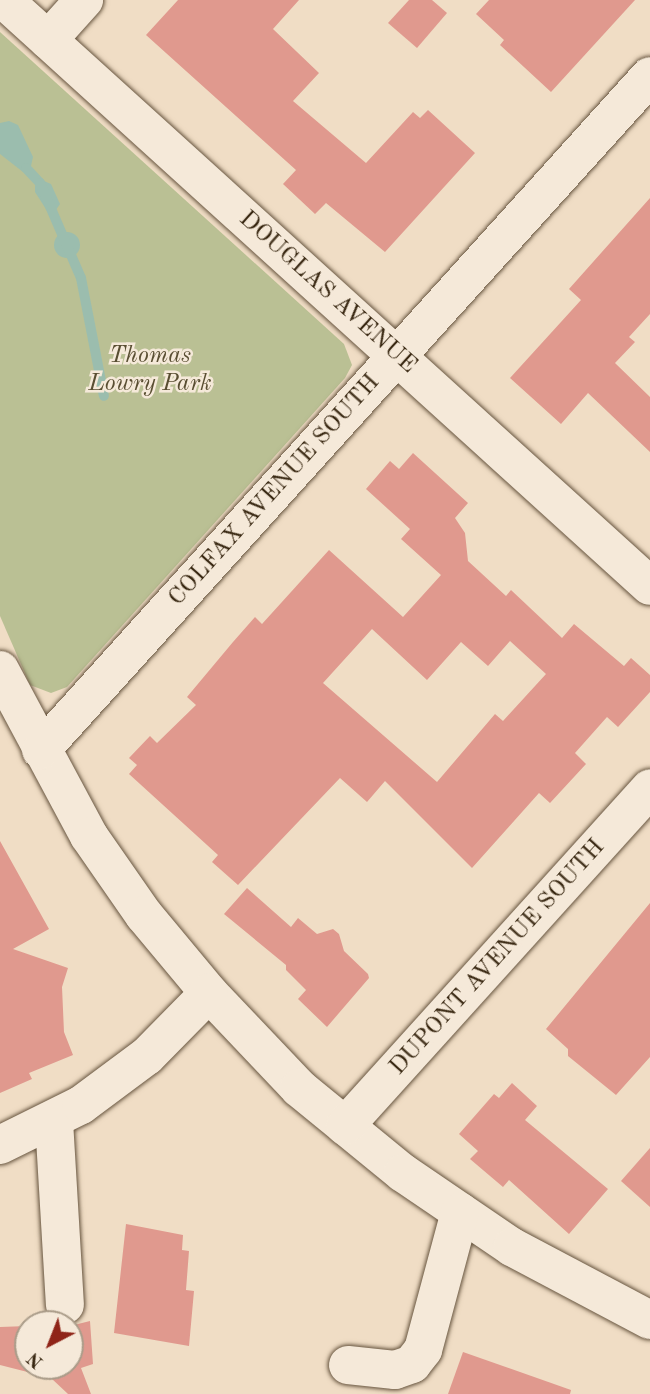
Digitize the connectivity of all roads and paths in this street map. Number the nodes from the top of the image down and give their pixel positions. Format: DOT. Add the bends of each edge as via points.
graph roads {
  1 [pos="4,0"];
  2 [pos="84,0"];
  3 [pos="48,40"];
  4 [pos="650,76"];
  5 [pos="397,356"];
  6 [pos="650,586"];
  7 [pos="0,670"];
  8 [pos="41,750"];
  9 [pos="650,789"];
  10 [pos="209,993"];
  11 [pos="54,1121"];
  12 [pos="345,1126"];
  13 [pos="0,1145"];
  14 [pos="460,1212"];
  15 [pos="65,1304"];
  16 [pos="650,1321"];
  17 [pos="348,1365"];
  1 -- 3 [label="street, DOUGLAS AVENUE"];
  2 -- 3 [label="street"];
  3 -- 5 [label="street, DOUGLAS AVENUE"];
  4 -- 5 [label="street, COLFAX AVENUE SOUTH"];
  5 -- 6 [label="street, DOUGLAS AVENUE"];
  5 -- 8 [label="street, COLFAX AVENUE SOUTH"];
  7 -- 8 [label="street"];
  8 -- 10 [label="street" via="97,848 144,915"];
  9 -- 12 [label="street, DUPONT AVENUE SOUTH"];
  10 -- 11 [label="street" via="147,1056"];
  10 -- 12 [label="street" via="299,1088"];
  11 -- 13 [label="street"];
  11 -- 15 [label="street"];
  12 -- 14 [label="street"];
  14 -- 16 [label="street" via="512,1247"];
  14 -- 17 [label="street" via="423,1350 412,1364 394,1370"];
}
